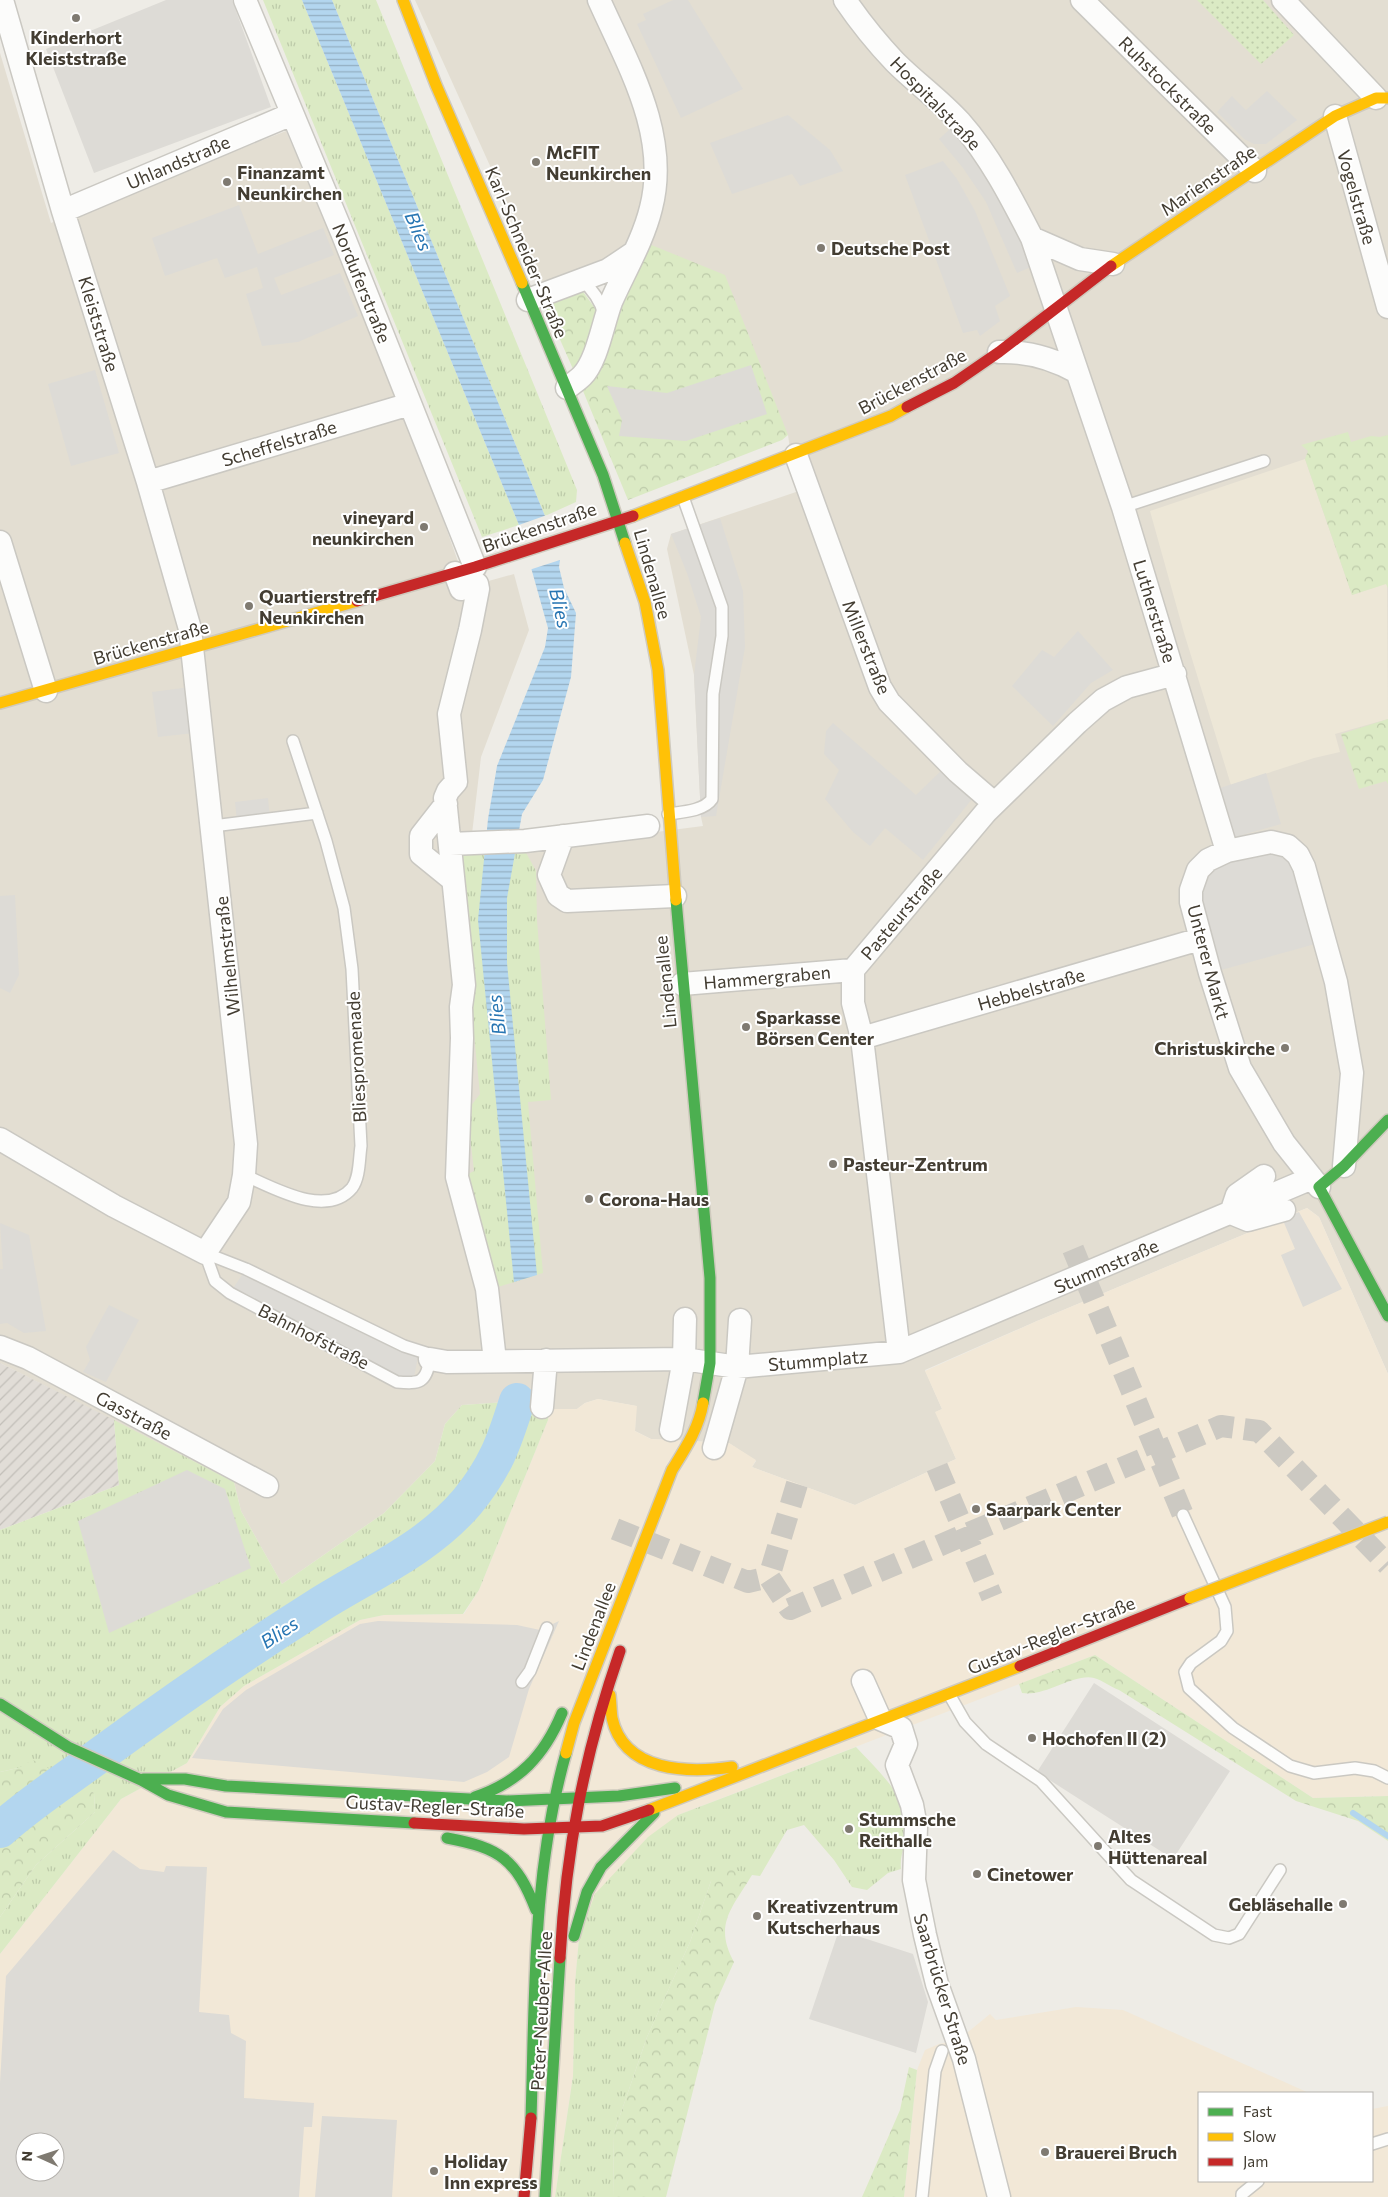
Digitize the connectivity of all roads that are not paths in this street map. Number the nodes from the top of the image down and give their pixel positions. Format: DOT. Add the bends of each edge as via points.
graph roads {
  1 [pos="2,0"];
  2 [pos="245,0"];
  3 [pos="403,0"];
  4 [pos="599,0"];
  5 [pos="845,0"];
  6 [pos="1082,0"];
  7 [pos="1283,0"];
  8 [pos="1382,98"];
  9 [pos="292,114"];
  10 [pos="1335,116"];
  11 [pos="1255,171"];
  12 [pos="63,210"];
  13 [pos="1032,238"];
  14 [pos="632,254"];
  15 [pos="1114,264"];
  16 [pos="581,279"];
  17 [pos="528,300"];
  18 [pos="1388,307"];
  19 [pos="1056,308"];
  20 [pos="605,318"];
  21 [pos="999,352"];
  22 [pos="1077,372"];
  23 [pos="567,388"];
  24 [pos="410,404"];
  25 [pos="796,455"];
  26 [pos="1264,461"];
  27 [pos="148,482"];
  28 [pos="683,497"];
  29 [pos="1123,507"];
  30 [pos="619,519"];
  31 [pos="0,542"];
  32 [pos="474,567"];
  33 [pos="194,648"];
  34 [pos="1175,674"];
  35 [pos="46,690"];
  36 [pos="0,703"];
  37 [pos="293,741"];
  38 [pos="994,803"];
  39 [pos="317,813"];
  40 [pos="668,814"];
  41 [pos="634,824"];
  42 [pos="213,826"];
  43 [pos="563,836"];
  44 [pos="442,844"];
  45 [pos="1227,851"];
  46 [pos="674,896"];
  47 [pos="1200,939"];
  48 [pos="853,970"];
  49 [pos="682,984"];
  50 [pos="862,1038"];
  51 [pos="1388,1120"];
  52 [pos="0,1139"];
  53 [pos="1344,1166"];
  54 [pos="244,1175"];
  55 [pos="1264,1176"];
  56 [pos="1316,1183"];
  57 [pos="1284,1210"];
  58 [pos="1231,1213"];
  59 [pos="204,1253"];
  60 [pos="1388,1316"];
  61 [pos="685,1319"];
  62 [pos="740,1320"];
  63 [pos="0,1347"];
  64 [pos="900,1352"];
  65 [pos="430,1359"];
  66 [pos="684,1359"];
  67 [pos="546,1360"];
  68 [pos="495,1361"];
  69 [pos="710,1363"];
  70 [pos="737,1367"];
  71 [pos="542,1407"];
  72 [pos="671,1430"];
  73 [pos="689,1443"];
  74 [pos="714,1448"];
  75 [pos="686,1470"];
  76 [pos="268,1486"];
  77 [pos="1183,1515"];
  78 [pos="1388,1522"];
  79 [pos="614,1617"];
  80 [pos="547,1628"];
  81 [pos="593,1638"];
  82 [pos="624,1642"];
  83 [pos="611,1678"];
  84 [pos="863,1681"];
  85 [pos="522,1682"];
  86 [pos="949,1694"];
  87 [pos="567,1699"];
  88 [pos="2,1705"];
  89 [pos="880,1719"];
  90 [pos="785,1757"];
  91 [pos="726,1778"];
  92 [pos="1388,1778"];
  93 [pos="141,1780"];
  94 [pos="578,1799"];
  95 [pos="464,1800"];
  96 [pos="554,1801"];
  97 [pos="663,1804"];
  98 [pos="226,1812"];
  99 [pos="272,1826"];
  100 [pos="548,1828"];
  101 [pos="572,1828"];
  102 [pos="437,1838"];
  103 [pos="1280,1870"];
  104 [pos="537,1912"];
  105 [pos="556,2023"];
  106 [pos="942,2051"];
  107 [pos="1388,2140"];
  108 [pos="1373,2144"];
  109 [pos="1257,2182"];
  110 [pos="524,2197"];
  111 [pos="545,2197"];
  112 [pos="922,2197"];
  113 [pos="999,2197"];
  114 [pos="1242,2197"];
  1 -- 12 [label="street, Kleiststraße"];
  2 -- 9 [label="street, Norduferstraße"];
  3 -- 17 [label="main road, Karl-Schneider-Straße"];
  4 -- 14 [label="street" via="654,134 657,161 651,208"];
  5 -- 13 [label="street, Hospitalstraße" via="895,62 959,121 983,151"];
  6 -- 11 [label="street, Ruhstockstraße"];
  7 -- 8 [label="street"];
  8 -- 10 [label="main road, Marienstraße"];
  9 -- 12 [label="street, Uhlandstraße"];
  9 -- 24 [label="street, Norduferstraße"];
  10 -- 11 [label="main road, Marienstraße"];
  10 -- 18 [label="street, Vogelstraße"];
  11 -- 15 [label="main road, Marienstraße"];
  12 -- 27 [label="street, Kleiststraße"];
  13 -- 15 [label="street" via="1080,259"];
  13 -- 19 [label="street, Hospitalstraße"];
  14 -- 16 [label="street" via="608,270"];
  14 -- 20 [label="street"];
  15 -- 19 [label="main road, Marienstraße"];
  16 -- 17 [label="street"];
  16 -- 20 [label="lane" via="602,305"];
  17 -- 23 [label="main road, Karl-Schneider-Straße"];
  19 -- 21 [label="main road, Brückenstraße"];
  19 -- 22 [label="street, Lutherstraße"];
  20 -- 23 [label="street" via="594,354 583,375"];
  21 -- 22 [label="street" via="1041,356"];
  21 -- 25 [label="main road, Brückenstraße" via="954,383 891,416"];
  22 -- 29 [label="street, Lutherstraße"];
  23 -- 30 [label="main road, Karl-Schneider-Straße"];
  24 -- 27 [label="street, Scheffelstraße"];
  24 -- 32 [label="street, Norduferstraße"];
  25 -- 28 [label="main road, Brückenstraße"];
  25 -- 38 [label="street, Millerstraße" via="880,687 889,702 944,758"];
  26 -- 29 [label="lane"];
  27 -- 33 [label="street, Kleiststraße"];
  28 -- 30 [label="main road, Brückenstraße"];
  28 -- 40 [label="lane" via="722,607 722,636 713,694 712,798 708,804 689,811"];
  29 -- 34 [label="street, Lutherstraße"];
  30 -- 32 [label="main road, Brückenstraße"];
  30 -- 40 [label="main road, Lindenallee" via="645,602 658,670"];
  31 -- 35 [label="street"];
  32 -- 33 [label="main road, Brückenstraße"];
  32 -- 44 [label="street" via="461,589 477,584 478,589 449,714 456,782 448,791"];
  33 -- 35 [label="main road, Brückenstraße"];
  33 -- 42 [label="street, Wilhelmstraße"];
  34 -- 38 [label="street, Pasteurstraße" via="1127,687 1104,700"];
  34 -- 45 [label="street, Lutherstraße"];
  35 -- 36 [label="main road, Brückenstraße"];
  37 -- 39 [label="lane, Bliespromenade"];
  38 -- 48 [label="street, Pasteurstraße"];
  39 -- 42 [label="lane"];
  39 -- 54 [label="lane, Bliespromenade" via="344,908 352,969 361,1146 358,1173 352,1187 338,1197 322,1201 301,1199"];
  40 -- 46 [label="main road, Lindenallee"];
  41 -- 43 [label="street" via="598,827"];
  42 -- 54 [label="street, Wilhelmstraße" via="243,1106"];
  43 -- 44 [label="street"];
  43 -- 46 [label="street" via="549,875 558,895 567,901"];
  44 -- 68 [label="street" via="453,880 464,985 457,1177 487,1289"];
  45 -- 47 [label="street, Unterer Markt" via="1208,860 1194,879 1191,902"];
  45 -- 53 [label="street, Unterer Markt" via="1271,842 1288,846 1304,867 1336,982 1352,1073"];
  46 -- 49 [label="main road, Lindenallee"];
  47 -- 50 [label="street, Hebbelstraße"];
  47 -- 56 [label="street, Unterer Markt" via="1240,1068 1284,1143"];
  48 -- 49 [label="street, Hammergraben"];
  48 -- 50 [label="street, Pasteurstraße" via="854,1003"];
  49 -- 69 [label="main road, Lindenallee" via="707,1228"];
  50 -- 64 [label="street, Pasteurstraße"];
  51 -- 53 [label="main road"];
  52 -- 59 [label="street, Bahnhofstraße" via="114,1206"];
  53 -- 56 [label="main road"];
  54 -- 59 [label="street, Wilhelmstraße" via="239,1202"];
  55 -- 58 [label="street" via="1237,1195"];
  56 -- 58 [label="street, Stummstraße"];
  56 -- 60 [label="main road"];
  57 -- 58 [label="street" via="1248,1220"];
  58 -- 64 [label="street, Stummstraße"];
  59 -- 65 [label="lane, Bahnhofstraße" via="246,1269 404,1346 426,1353"];
  59 -- 65 [label="lane, Bahnhofstraße" via="214,1281 230,1293 397,1382 413,1384 423,1380"];
  61 -- 66 [label="street"];
  62 -- 70 [label="street"];
  63 -- 76 [label="street, Gasstraße" via="28,1358"];
  64 -- 70 [label="street, Stummplatz"];
  65 -- 68 [label="street, Bahnhofstraße"];
  66 -- 67 [label="street, Bahnhofstraße"];
  66 -- 69 [label="street, Bahnhofstraße"];
  66 -- 72 [label="street"];
  67 -- 68 [label="street, Bahnhofstraße"];
  67 -- 71 [label="street"];
  69 -- 70 [label="street, Stummplatz"];
  69 -- 73 [label="main road, Lindenallee" via="701,1414"];
  70 -- 74 [label="street"];
  73 -- 75 [label="main road, Lindenallee"];
  73 -- 79 [label="main road, Lindenallee" via="672,1470"];
  77 -- 92 [label="lane" via="1225,1607 1227,1630 1222,1641 1191,1663 1186,1672 1189,1688 1233,1728 1290,1766 1314,1773 1355,1768 1374,1771"];
  78 -- 86 [label="main road, Gustav-Regler-Straße, bridge"];
  79 -- 81 [label="main road"];
  79 -- 96 [label="main road, Lindenallee" via="574,1723"];
  80 -- 85 [label="lane" via="530,1671"];
  82 -- 83 [label="main road, Lindenallee"];
  83 -- 90 [label="main road" via="610,1714 614,1730 630,1752 647,1763 675,1771 720,1769"];
  83 -- 94 [label="main road, Lindenallee"];
  84 -- 89 [label="street"];
  86 -- 89 [label="main road, Gustav-Regler-Straße"];
  86 -- 103 [label="lane" via="965,1722 986,1744 1041,1781 1131,1880 1214,1935 1229,1938 1239,1934"];
  87 -- 95 [label="main road" via="546,1748 522,1774 495,1791"];
  88 -- 93 [label="main road, Gustav-Regler-Straße" via="68,1747"];
  89 -- 90 [label="main road, Gustav-Regler-Straße"];
  89 -- 113 [label="street, Saarbrücker Straße" via="901,1728 906,1744 897,1765 912,1805 916,1827 914,1866 917,1904 937,1984 964,2059"];
  90 -- 91 [label="main road, Gustav-Regler-Straße"];
  91 -- 94 [label="main road, Gustav-Regler-Straße" via="659,1791"];
  91 -- 97 [label="main road, Gustav-Regler-Straße"];
  93 -- 95 [label="main road, Gustav-Regler-Straße" via="185,1779 226,1786"];
  93 -- 98 [label="main road, Gustav-Regler-Straße" via="168,1795"];
  94 -- 96 [label="main road, Gustav-Regler-Straße"];
  94 -- 101 [label="main road, Lindenallee"];
  95 -- 96 [label="main road, Gustav-Regler-Straße"];
  96 -- 100 [label="main road, Lindenallee"];
  97 -- 101 [label="main road, Gustav-Regler-Straße" via="602,1826"];
  97 -- 105 [label="main road" via="614,1852 587,1892 572,1942"];
  98 -- 99 [label="main road"];
  98 -- 100 [label="main road, Gustav-Regler-Straße"];
  100 -- 101 [label="main road, Gustav-Regler-Straße"];
  100 -- 104 [label="main road, Peter-Neuber-Allee"];
  101 -- 105 [label="main road, Peter-Neuber-Allee"];
  102 -- 104 [label="main road" via="479,1844 512,1862 522,1875"];
  104 -- 110 [label="main road, Peter-Neuber-Allee" via="531,2136"];
  105 -- 111 [label="main road, Peter-Neuber-Allee"];
  106 -- 112 [label="lane" via="935,2071"];
  107 -- 108 [label="lane"];
  109 -- 114 [label="lane"];
}
